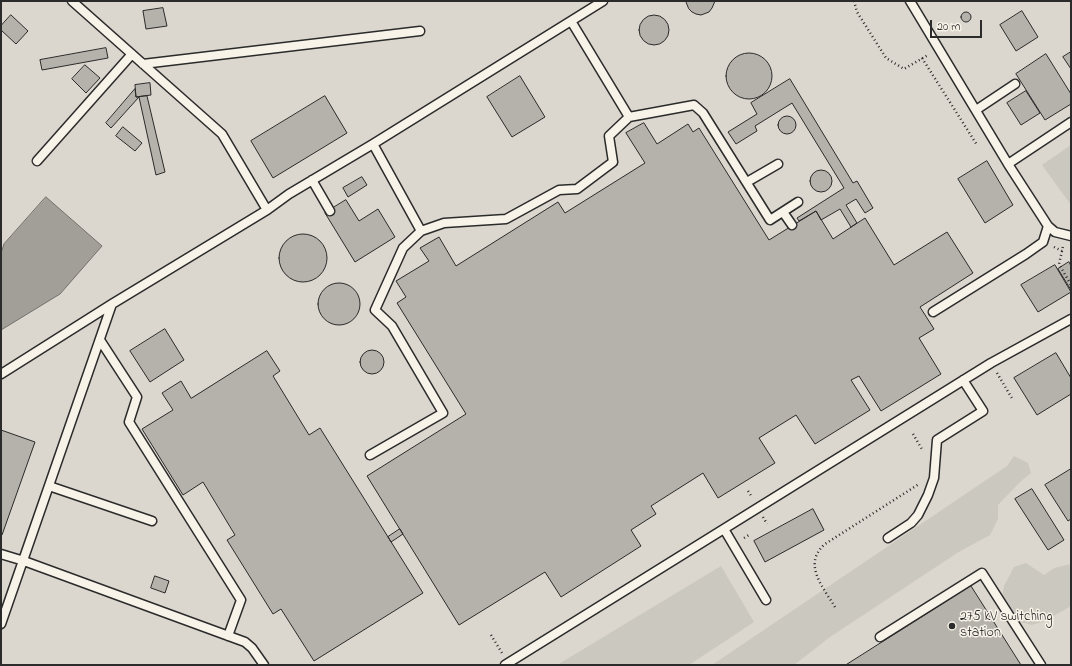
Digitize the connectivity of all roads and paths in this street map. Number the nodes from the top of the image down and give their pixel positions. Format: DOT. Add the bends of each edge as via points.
graph roads {
  1 [pos="72,1"];
  2 [pos="604,1"];
  3 [pos="854,1"];
  4 [pos="910,1"];
  5 [pos="571,21"];
  6 [pos="420,31"];
  7 [pos="938,48"];
  8 [pos="132,54"];
  9 [pos="922,58"];
  10 [pos="143,64"];
  11 [pos="1015,84"];
  12 [pos="976,110"];
  13 [pos="629,117"];
  14 [pos="1071,122"];
  15 [pos="373,144"];
  16 [pos="976,145"];
  17 [pos="37,161"];
  18 [pos="778,164"];
  19 [pos="1008,164"];
  20 [pos="312,180"];
  21 [pos="746,182"];
  22 [pos="798,202"];
  23 [pos="267,210"];
  24 [pos="330,211"];
  25 [pos="783,212"];
  26 [pos="792,226"];
  27 [pos="1048,226"];
  28 [pos="421,231"];
  29 [pos="1071,236"];
  30 [pos="1062,251"];
  31 [pos="1071,285"];
  32 [pos="112,304"];
  33 [pos="933,312"];
  34 [pos="1071,319"];
  35 [pos="100,340"];
  36 [pos="991,363"];
  37 [pos="1,374"];
  38 [pos="963,380"];
  39 [pos="1013,400"];
  40 [pos="913,434"];
  41 [pos="370,455"];
  42 [pos="926,456"];
  43 [pos="922,481"];
  44 [pos="49,486"];
  45 [pos="152,521"];
  46 [pos="724,529"];
  47 [pos="888,538"];
  48 [pos="1,554"];
  49 [pos="24,561"];
  50 [pos="766,600"];
  51 [pos="835,607"];
  52 [pos="1,624"];
  53 [pos="492,635"];
  54 [pos="228,636"];
  55 [pos="880,637"];
  56 [pos="507,664"];
  57 [pos="264,665"];
  58 [pos="1041,665"];
  1 -- 8 [label="lane"];
  2 -- 5 [label="lane"];
  3 -- 9 [label="path" via="857,12 886,58 904,69"];
  4 -- 7 [label="lane"];
  5 -- 13 [label="lane"];
  5 -- 15 [label="lane"];
  6 -- 10 [label="lane"];
  7 -- 9 [label="path"];
  7 -- 12 [label="lane"];
  8 -- 10 [label="lane"];
  8 -- 17 [label="lane"];
  9 -- 16 [label="path"];
  10 -- 23 [label="lane" via="222,134"];
  11 -- 12 [label="lane"];
  12 -- 19 [label="lane"];
  13 -- 21 [label="lane" via="694,105 703,113"];
  13 -- 28 [label="lane" via="609,136 613,162 577,189 559,190 506,219 444,223"];
  14 -- 19 [label="lane"];
  15 -- 20 [label="lane"];
  15 -- 28 [label="lane"];
  18 -- 21 [label="lane"];
  19 -- 27 [label="lane"];
  20 -- 23 [label="lane"];
  20 -- 24 [label="lane"];
  21 -- 25 [label="lane" via="770,220"];
  22 -- 25 [label="lane"];
  23 -- 32 [label="lane"];
  25 -- 26 [label="lane"];
  27 -- 29 [label="lane" via="1056,232"];
  27 -- 33 [label="lane" via="1043,242"];
  28 -- 41 [label="lane" via="403,248 375,310 392,326 443,413"];
  30 -- 31 [label="path" via="1059,264"];
  32 -- 35 [label="lane"];
  32 -- 37 [label="lane"];
  34 -- 36 [label="lane"];
  35 -- 44 [label="lane"];
  35 -- 54 [label="lane" via="137,398 129,422 241,600"];
  36 -- 38 [label="lane"];
  36 -- 39 [label="path"];
  38 -- 46 [label="lane"];
  38 -- 47 [label="lane" via="983,411 937,440 934,478 928,495 911,523"];
  40 -- 42 [label="path"];
  43 -- 51 [label="path" via="819,549 815,557 815,571"];
  44 -- 45 [label="lane"];
  44 -- 49 [label="lane"];
  46 -- 50 [label="lane"];
  46 -- 56 [label="lane"];
  48 -- 49 [label="lane"];
  49 -- 52 [label="lane"];
  49 -- 54 [label="lane"];
  53 -- 56 [label="path"];
  54 -- 57 [label="lane" via="245,642"];
  55 -- 58 [label="lane" via="982,573"];
}
